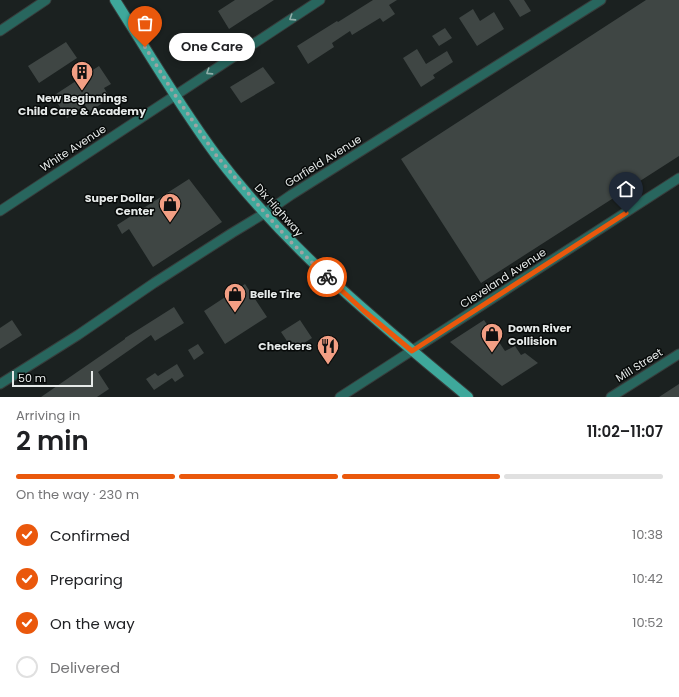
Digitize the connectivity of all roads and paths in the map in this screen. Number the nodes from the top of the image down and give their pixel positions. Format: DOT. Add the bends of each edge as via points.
graph roads {
  1 [pos="46,0"];
  2 [pos="115,0"];
  3 [pos="320,0"];
  4 [pos="601,0"];
  5 [pos="0,31"];
  6 [pos="175,95"];
  7 [pos="679,178"];
  8 [pos="0,211"];
  9 [pos="265,213"];
  10 [pos="412,351"];
  11 [pos="679,354"];
  12 [pos="0,384"];
  13 [pos="340,397"];
  14 [pos="468,397"];
  15 [pos="611,397"];
  1 -- 5 [label="street"];
  2 -- 6 [label="main road, Dix Highway"];
  3 -- 6 [label="street, White Avenue, one-way"];
  4 -- 9 [label="street, Garfield Avenue"];
  6 -- 8 [label="street, White Avenue"];
  6 -- 9 [label="main road, Dix Highway" via="216,155"];
  7 -- 10 [label="street, Cleveland Avenue"];
  9 -- 10 [label="main road, Dix Highway" via="331,281"];
  9 -- 12 [label="street, Garfield Avenue" via="148,286 78,335"];
  10 -- 13 [label="street, Cleveland Avenue"];
  10 -- 14 [label="main road, Dix Highway"];
  11 -- 15 [label="street, Mill Street"];
}
